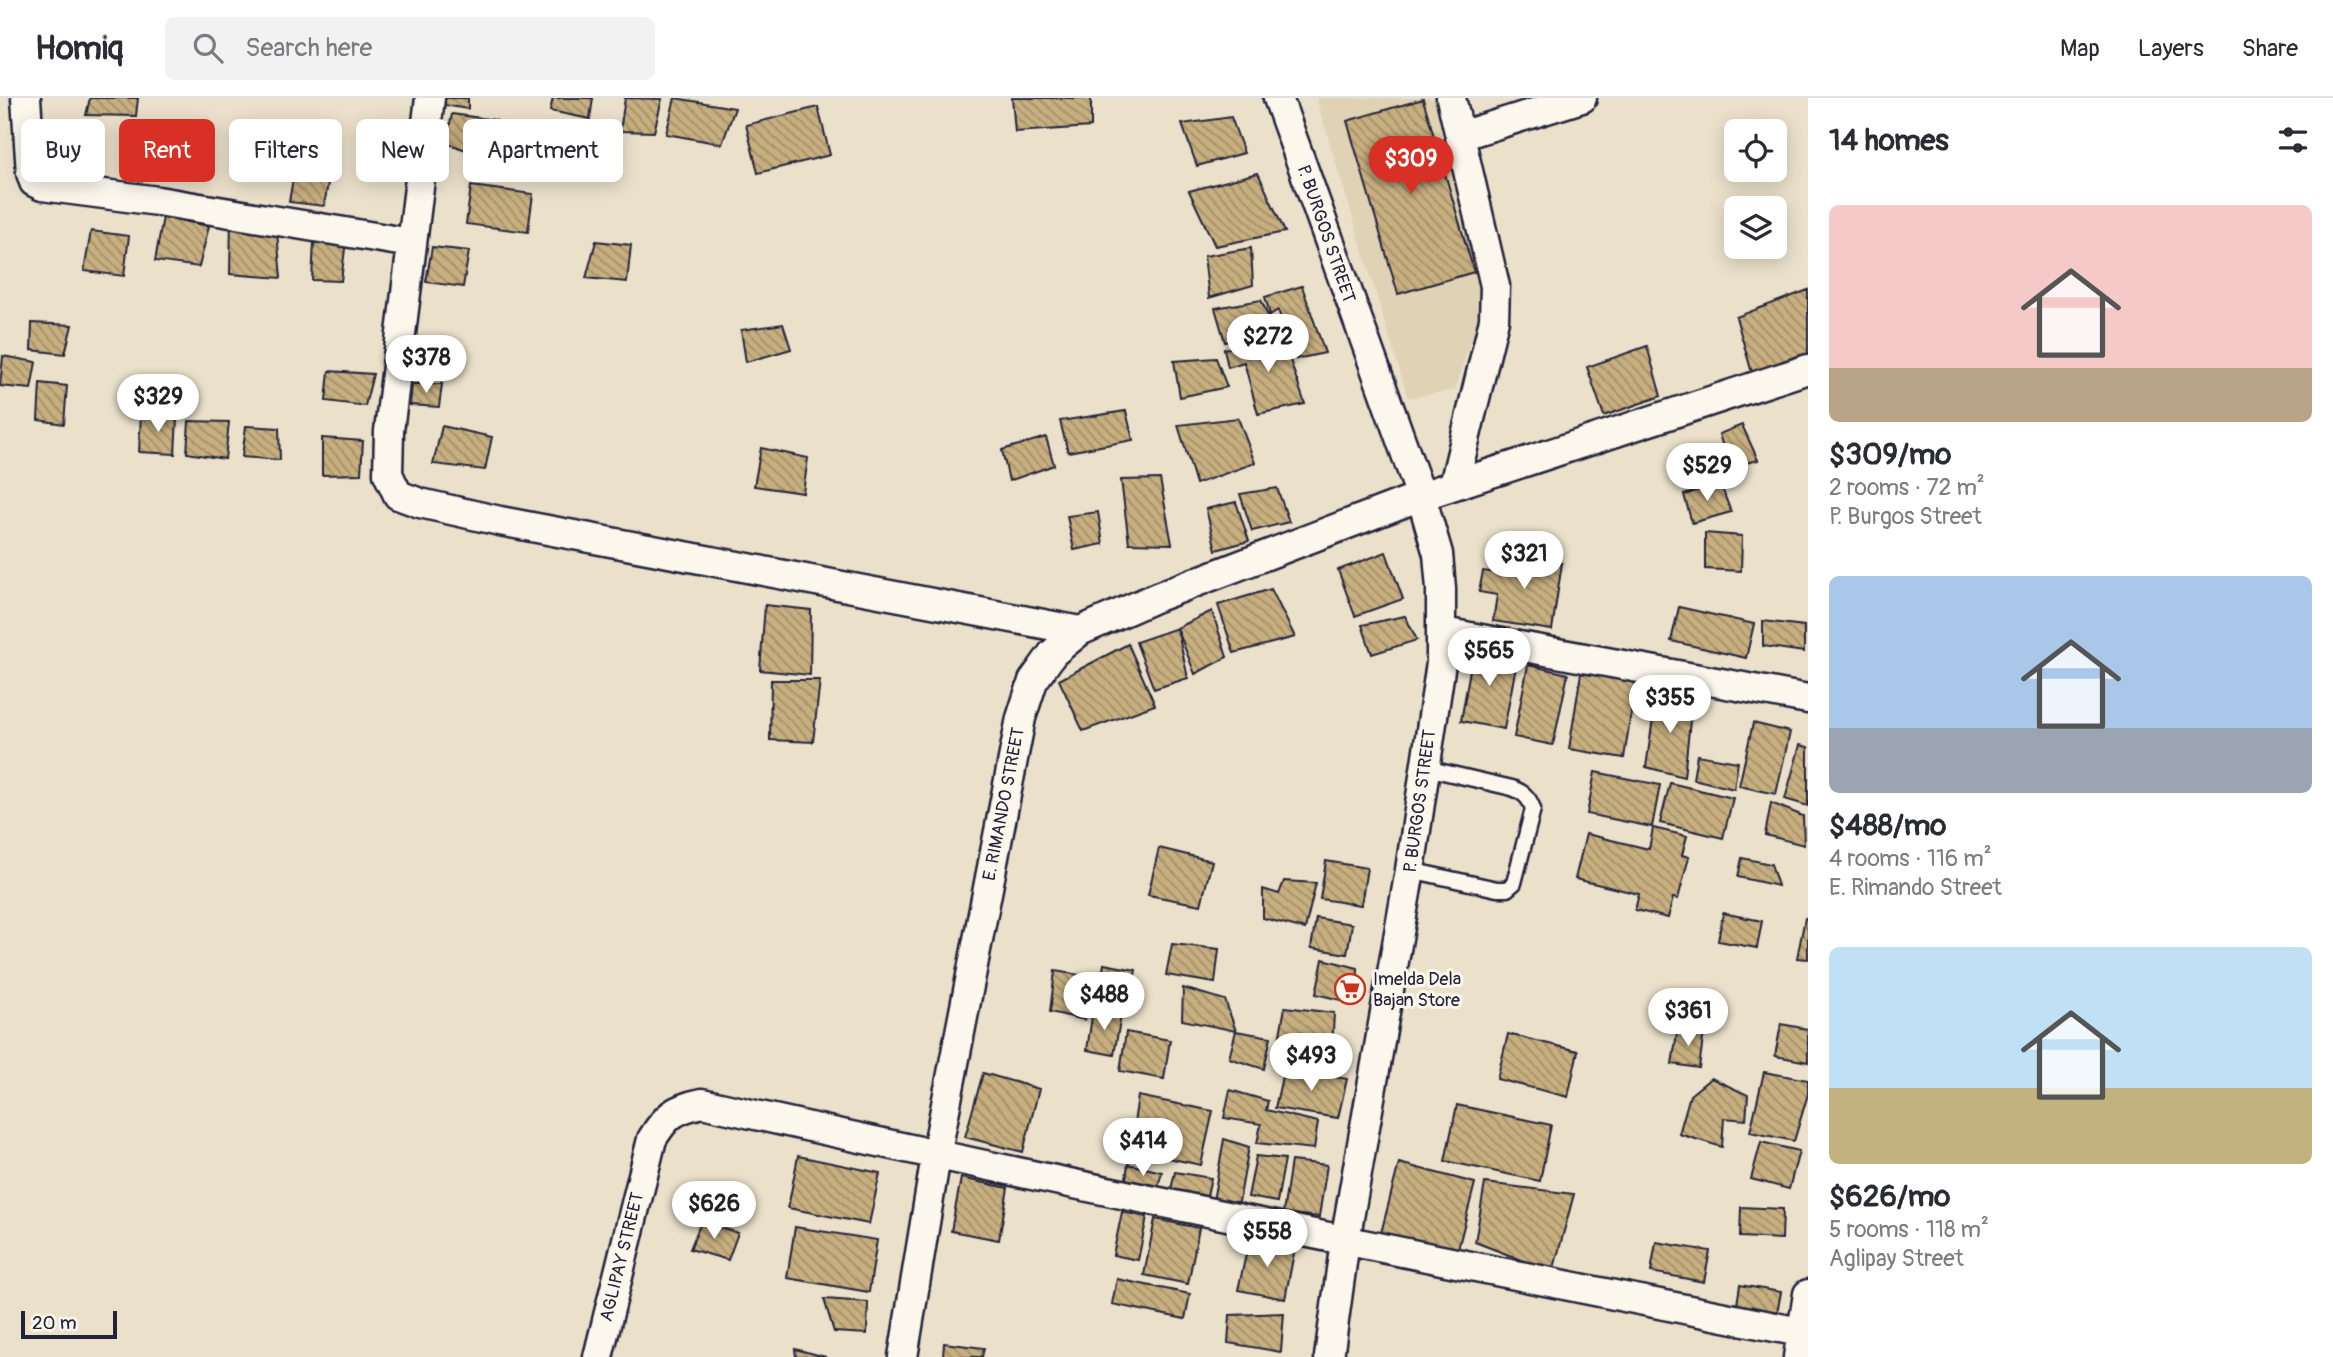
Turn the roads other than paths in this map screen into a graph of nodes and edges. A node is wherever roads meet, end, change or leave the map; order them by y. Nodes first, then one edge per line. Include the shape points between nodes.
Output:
1 (26, 98) edge
2 (430, 98) edge
3 (1278, 98) edge
4 (1451, 98) edge
5 (1582, 98) edge
6 (1460, 136) junction
7 (411, 243) junction
8 (1808, 369) edge
9 (1454, 485) junction
10 (1421, 496) junction
11 (1080, 631) junction
12 (1443, 632) junction
13 (1808, 699) edge
14 (1426, 768) junction
15 (1410, 870) junction
16 (936, 1156) junction
17 (1345, 1241) junction
18 (1808, 1294) edge
19 (1799, 1344) edge
20 (598, 1357) edge
21 (903, 1357) edge
22 (1329, 1357) edge

1 - 7 street via 31,173 34,182 42,186
2 - 7 street
3 - 10 street, P. BURGOS STREET
4 - 6 street
5 - 6 street
6 - 9 street via 1495,286 1494,320
7 - 11 street via 387,459 398,495 500,521
8 - 9 street, E. RIMANDO STREET
9 - 10 street, E. RIMANDO STREET
10 - 11 street, E. RIMANDO STREET
10 - 12 street, P. BURGOS STREET via 1438,554
11 - 16 street, E. RIMANDO STREET via 1053,653 1040,672 1021,718
12 - 13 street
12 - 14 street, P. BURGOS STREET
14 - 15 street, P. BURGOS STREET
14 - 15 lane via 1523,792 1533,809 1514,883 1507,889
15 - 17 street, P. BURGOS STREET
16 - 17 street
16 - 20 street, AGLIPAY STREET via 702,1103 683,1107 664,1119 652,1139
16 - 21 street, E. RIMANDO STREET
17 - 19 street
17 - 22 street, P. BURGOS STREET
18 - 19 street

